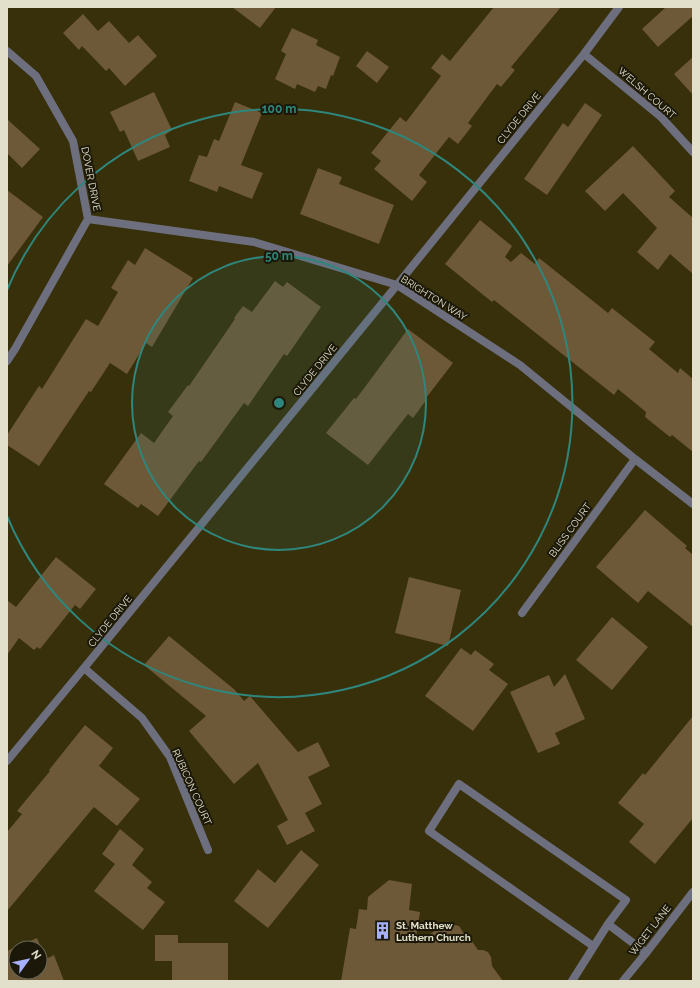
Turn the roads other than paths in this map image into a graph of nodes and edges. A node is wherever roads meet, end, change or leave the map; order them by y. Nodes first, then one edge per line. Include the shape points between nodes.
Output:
1 (619, 7) edge
2 (7, 51) edge
3 (584, 54) junction
4 (693, 152) edge
5 (88, 219) junction
6 (397, 285) junction
7 (7, 344) edge
8 (15, 349) junction
9 (7, 361) edge
10 (635, 459) junction
11 (693, 504) edge
12 (522, 613) dead end
13 (84, 668) junction
14 (7, 760) edge
15 (208, 850) dead end
16 (693, 892) edge
17 (608, 924) junction
18 (593, 946) junction
19 (646, 953) junction
20 (572, 981) edge
21 (623, 981) edge

1 - 3 street, CLYDE DRIVE
2 - 5 street, DOVER DRIVE via 36,76 73,141
3 - 4 street, WELSH COURT via 661,117
3 - 6 street, CLYDE DRIVE
5 - 6 street, BRIGHTON WAY via 254,242
5 - 8 street, DOVER DRIVE
6 - 10 street, BRIGHTON WAY via 520,365
6 - 13 street, CLYDE DRIVE
7 - 8 street
8 - 9 street, DOVER DRIVE
10 - 11 street, BRIGHTON WAY
10 - 12 street, BLISS COURT
13 - 14 street, CLYDE DRIVE
13 - 15 street, RUBICON COURT via 142,718 170,757
16 - 19 street, WIGET LANE
17 - 18 street
17 - 18 street via 626,900 459,784 429,831
17 - 19 street
18 - 20 street
19 - 21 street, WIGET LANE

